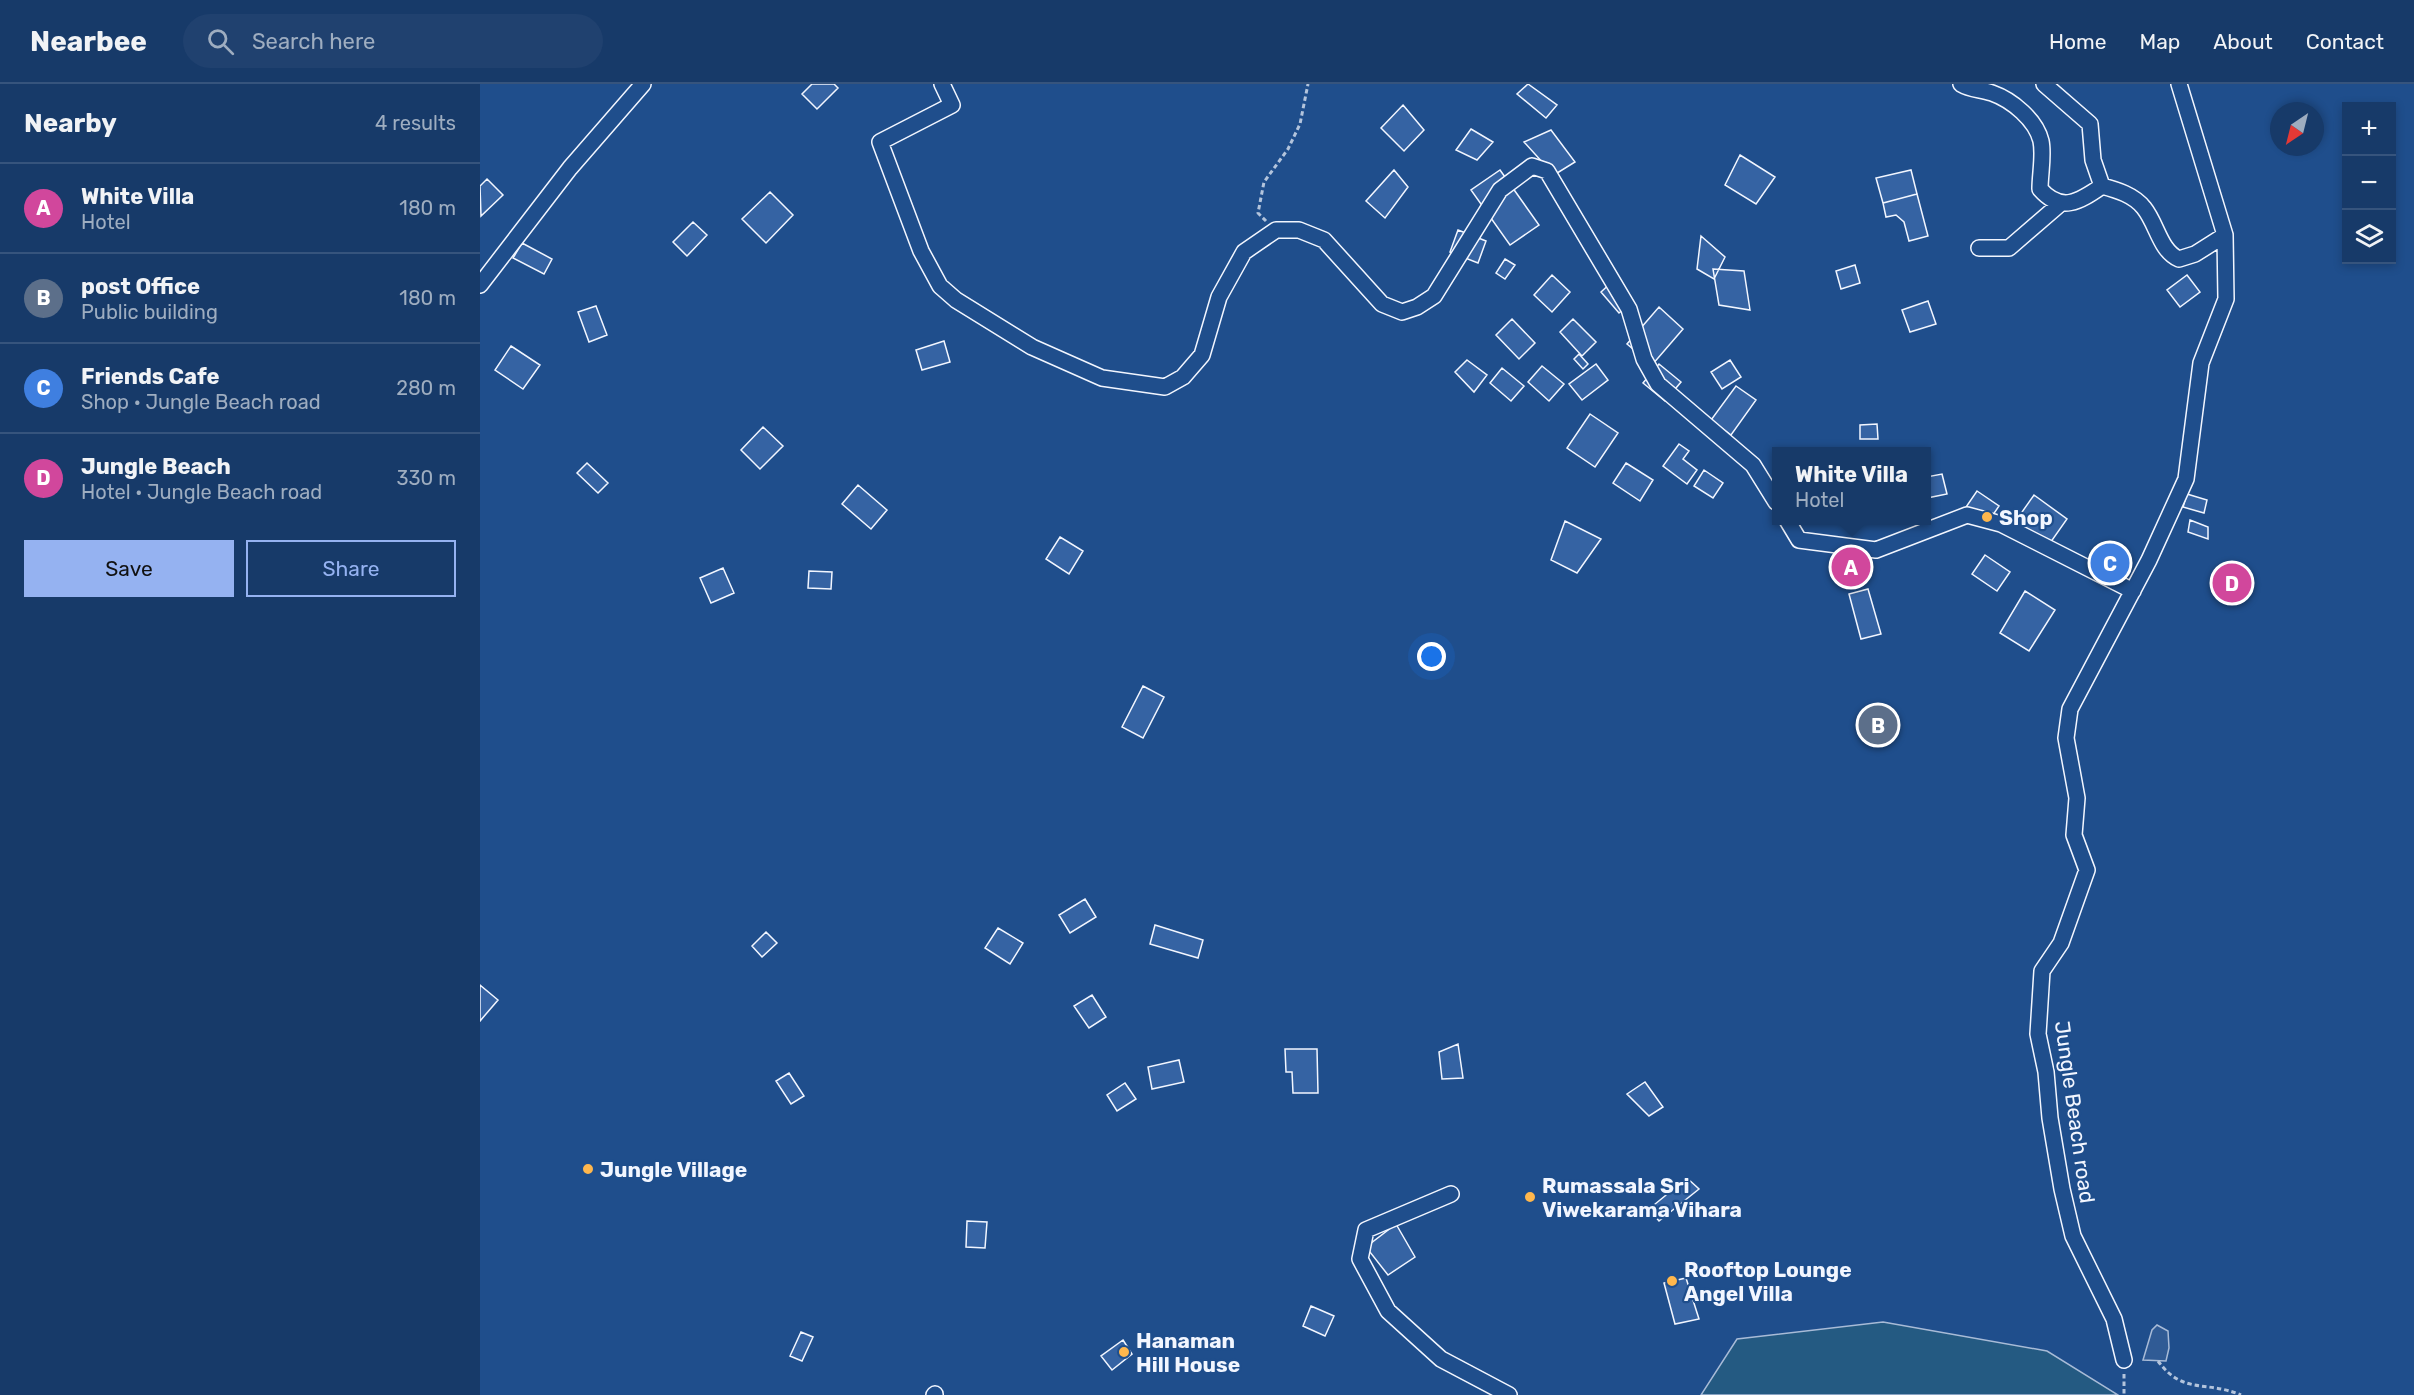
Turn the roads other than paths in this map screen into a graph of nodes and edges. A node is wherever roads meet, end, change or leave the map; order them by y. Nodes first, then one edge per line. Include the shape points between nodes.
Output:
1 (644, 84) edge
2 (942, 84) edge
3 (2044, 84) edge
4 (2180, 84) edge
5 (1964, 86) edge
6 (2102, 186) junction
7 (2060, 204) junction
8 (2225, 234) junction
9 (1979, 248) dead end
10 (480, 285) edge
11 (1772, 496) edge
12 (1790, 525) edge
13 (2133, 591) junction
14 (1450, 1194) dead end
15 (2124, 1360) road end
16 (1509, 1395) edge

1 - 10 street via 570,168
2 - 11 street via 952,105 880,142 921,251 940,286 1032,347 1102,378 1165,387 1183,377 1202,355 1219,297 1244,252 1276,230 1299,231 1324,240 1382,304 1402,312 1417,308 1434,296 1500,190 1532,166 1547,171 1629,309 1644,359 1658,384 1753,465
3 - 6 street via 2090,124 2093,160
4 - 8 street, Jungle Beach road
5 - 7 street via 1992,93 2029,120 2041,142 2040,189
6 - 7 street via 2083,200
6 - 8 street via 2124,192 2144,207 2170,255 2179,259 2195,254
7 - 9 street via 2009,248
8 - 13 street, Jungle Beach road via 2226,299 2201,363 2186,479
12 - 13 street via 1799,540 1876,550 1966,516 2001,524
13 - 15 street, Jungle Beach road via 2070,709 2066,738 2077,798 2074,835 2087,870 2061,943 2042,971 2038,1034 2073,1236 2114,1318
14 - 16 street via 1366,1230 1360,1259 1388,1311 1441,1359

